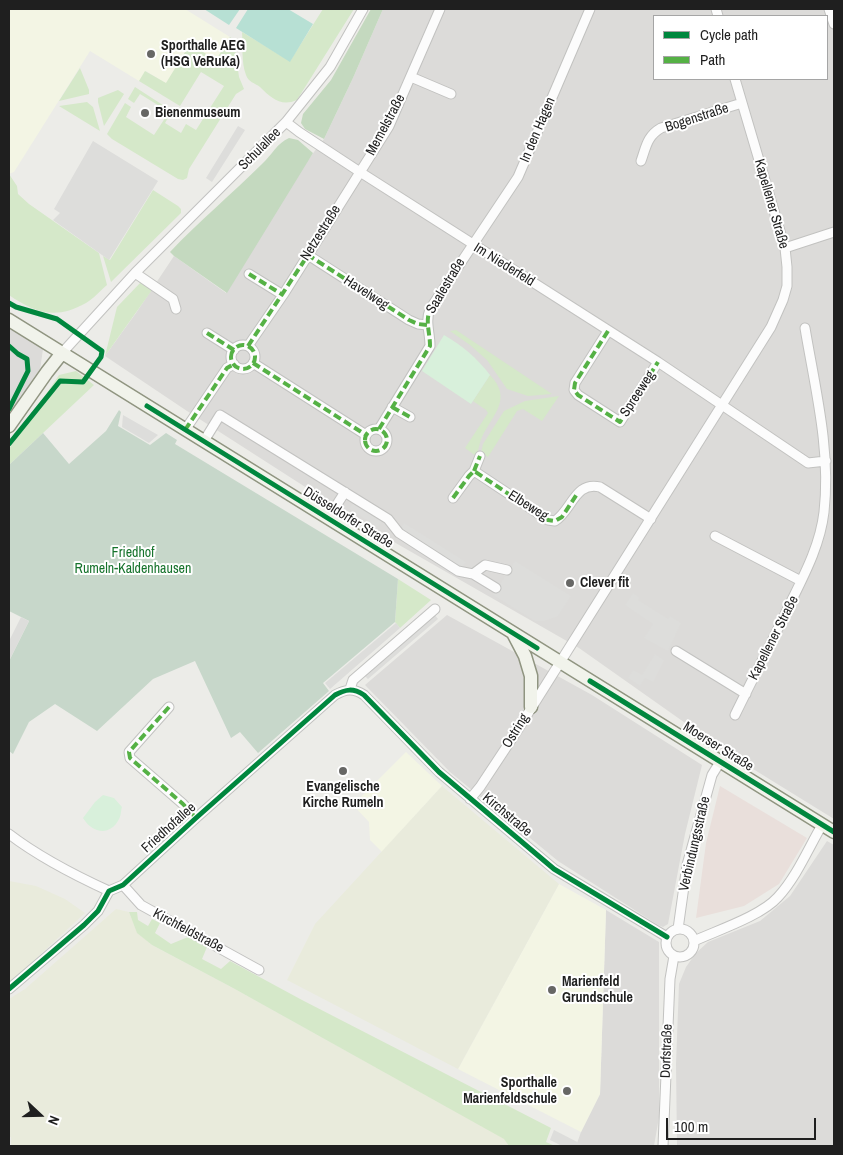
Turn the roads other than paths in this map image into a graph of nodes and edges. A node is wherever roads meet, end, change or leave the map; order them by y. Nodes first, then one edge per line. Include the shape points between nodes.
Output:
1 (363, 9) edge
2 (440, 9) edge
3 (590, 9) edge
4 (829, 9) edge
5 (834, 24) edge
6 (411, 77) junction
7 (735, 80) edge
8 (451, 94) dead end
9 (742, 103) junction
10 (286, 122) junction
11 (641, 161) dead end
12 (360, 172) junction
13 (834, 232) edge
14 (471, 244) junction
15 (785, 248) junction
16 (308, 255) junction
17 (135, 273) junction
18 (249, 274) dead end
19 (283, 295) junction
20 (176, 308) dead end
21 (9, 320) edge
22 (427, 324) junction
23 (804, 328) dead end
24 (608, 331) junction
25 (207, 333) dead end
26 (248, 346) junction
27 (234, 350) junction
28 (62, 353) junction
29 (658, 362) junction
30 (253, 363) junction
31 (234, 364) junction
32 (723, 406) junction
33 (392, 407) junction
34 (410, 417) dead end
35 (9, 426) edge
36 (379, 429) junction
37 (185, 430) junction
38 (366, 434) junction
39 (204, 441) junction
40 (480, 456) dead end
41 (826, 462) junction
42 (474, 472) junction
43 (345, 492) junction
44 (453, 498) dead end
45 (328, 518) junction
46 (651, 519) junction
47 (715, 536) dead end
48 (473, 574) junction
49 (802, 582) junction
50 (435, 609) dead end
51 (513, 633) junction
52 (676, 651) dead end
53 (560, 662) junction
54 (350, 689) junction
55 (746, 694) junction
56 (169, 707) dead end
57 (531, 707) junction
58 (735, 715) dead end
59 (720, 762) junction
60 (470, 799) junction
61 (196, 818) junction
62 (822, 825) junction
63 (834, 832) edge
64 (9, 834) edge
65 (123, 885) junction
66 (109, 891) junction
67 (678, 929) junction
68 (667, 937) junction
69 (694, 941) junction
70 (674, 956) junction
71 (259, 970) dead end
72 (9, 989) edge
73 (663, 1146) edge

1 - 10 street, Schulallee via 330,67
2 - 6 street, Memelstraße
3 - 14 street, In den Hagen via 518,176
4 - 5 street
6 - 8 street
6 - 12 street, Memelstraße via 388,126
7 - 9 street, Kapellener Straße
9 - 11 street, Bogenstraße via 661,128 649,138
9 - 15 street, Kapellener Straße
10 - 12 street, Im Niederfeld
10 - 17 street, Schulallee
12 - 14 street, Im Niederfeld
12 - 16 street, Netzestraße
13 - 15 street
14 - 22 street, Saalestraße via 430,309
14 - 24 street, Im Niederfeld
15 - 32 street, Kapellener Straße via 788,267 783,300 771,327
16 - 19 street, Netzestraße
16 - 22 street, Havelweg via 409,320
17 - 20 street via 173,299
17 - 28 street, Schulallee
18 - 19 street
19 - 26 street, Netzestraße
21 - 28 main road, Düsseldorfer Straße
22 - 33 street, Saalestraße via 430,336 427,354
23 - 41 street, Kapellener Straße
24 - 29 street, Im Niederfeld
24 - 29 street, Spreeweg via 575,383 574,390 620,422
25 - 27 street
26 - 27 street via 240,345
26 - 30 street via 254,351
27 - 31 street via 231,356
28 - 35 main road
28 - 37 main road, Düsseldorfer Straße
29 - 32 street, Im Niederfeld
30 - 31 street via 243,369
30 - 38 street
31 - 37 street via 227,368
32 - 41 street via 808,463
32 - 46 street, Kapellener Straße
33 - 34 street
33 - 36 street, Saalestraße
36 - 38 street
36 - 38 street via 387,437 380,450 372,451 367,447
37 - 39 main road, Düsseldorfer Straße
39 - 43 street, Düsseldorfer Straße via 220,415
39 - 45 main road, Düsseldorfer Straße
40 - 42 street
41 - 49 street, Kapellener Straße via 824,514
42 - 44 street
42 - 46 street, Elbeweg via 548,520 555,521 562,516 576,494 592,485
43 - 45 street, Düsseldorfer Straße
43 - 48 street, Düsseldorfer Straße via 388,520 399,533 458,571
45 - 51 main road, Düsseldorfer Straße
46 - 53 street, Kapellener Straße
47 - 49 street, Kapellener Straße
48 - 48 street, Düsseldorfer Straße via 485,565 503,570 493,586
49 - 55 street, Kapellener Straße
50 - 54 street, Friedhofallee via 353,680
51 - 53 main road, Düsseldorfer Straße
51 - 57 main road via 531,676
52 - 55 street, Kapellener Straße
53 - 57 street, Ostring
53 - 59 main road, Moerser Straße
54 - 60 street, Kirchstraße via 364,695 413,748
54 - 61 street, Friedhofallee via 335,695
55 - 58 street, Kapellener Straße
56 - 61 street, Friedhofallee via 129,752 130,758
57 - 60 street, Ostring
59 - 62 main road, Moerser Straße
59 - 67 street, Verbindungsstraße via 712,775 689,858
60 - 68 street, Kirchstraße via 554,869
61 - 65 street, Friedhofallee
62 - 63 main road, Moerser Straße
62 - 69 street via 791,881 777,899 748,917
64 - 66 street via 51,862
65 - 66 street, Friedhofallee
65 - 71 street, Kirchfeldstraße via 141,905
66 - 72 street via 98,911 84,925
67 - 68 street
67 - 69 street via 688,931
68 - 70 street, Dorfstraße via 667,949
69 - 70 street via 687,955
70 - 73 street, Dorfstraße via 670,980

